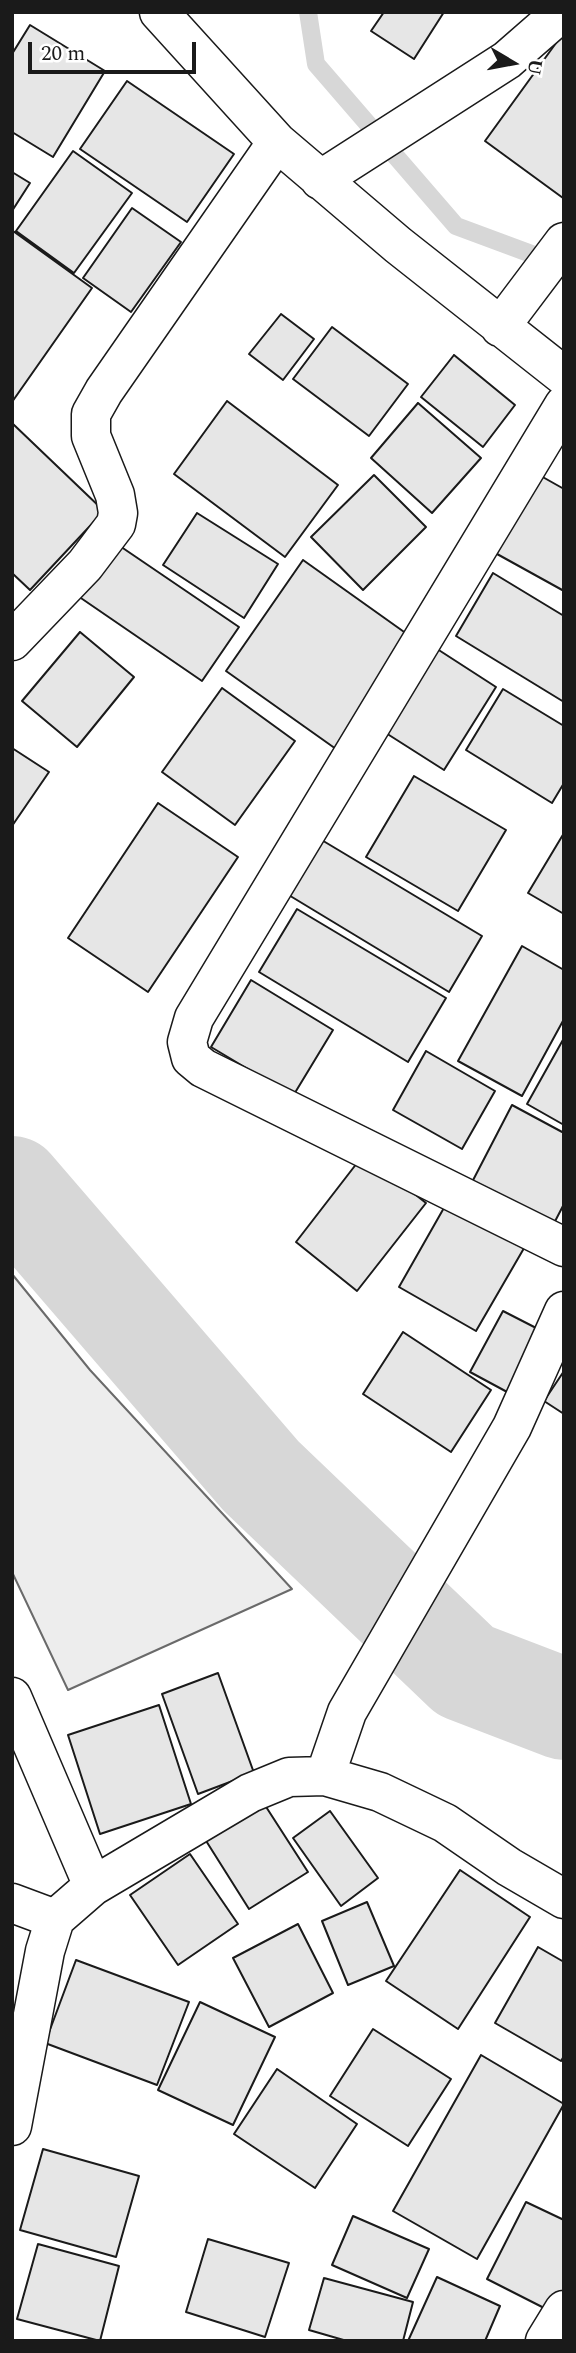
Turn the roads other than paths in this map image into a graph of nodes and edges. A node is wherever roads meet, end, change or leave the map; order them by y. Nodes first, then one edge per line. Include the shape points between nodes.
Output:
1 (562, 12) edge
2 (163, 14) edge
3 (277, 142) junction
4 (331, 172) junction
5 (564, 242) edge
6 (500, 327) junction
7 (564, 376) edge
8 (564, 405) edge
9 (12, 641) edge
10 (564, 1247) edge
11 (564, 1311) edge
12 (12, 1697) edge
13 (325, 1776) junction
14 (93, 1886) junction
15 (564, 1899) edge
16 (12, 1903) edge
17 (55, 1919) junction
18 (12, 2126) edge
19 (564, 2310) edge
20 (545, 2341) edge

1 - 4 street via 507,60
2 - 3 street
3 - 4 street
3 - 9 street via 91,414 91,436 115,495 116,524 85,565
4 - 6 street
5 - 6 street
6 - 7 street
8 - 10 street via 194,1018 187,1042 191,1058 203,1068
11 - 13 street via 512,1427 347,1712
12 - 14 street
13 - 14 street via 289,1777 250,1793
13 - 15 street via 380,1792 445,1824
14 - 17 street
16 - 17 street
17 - 18 street
19 - 20 street

